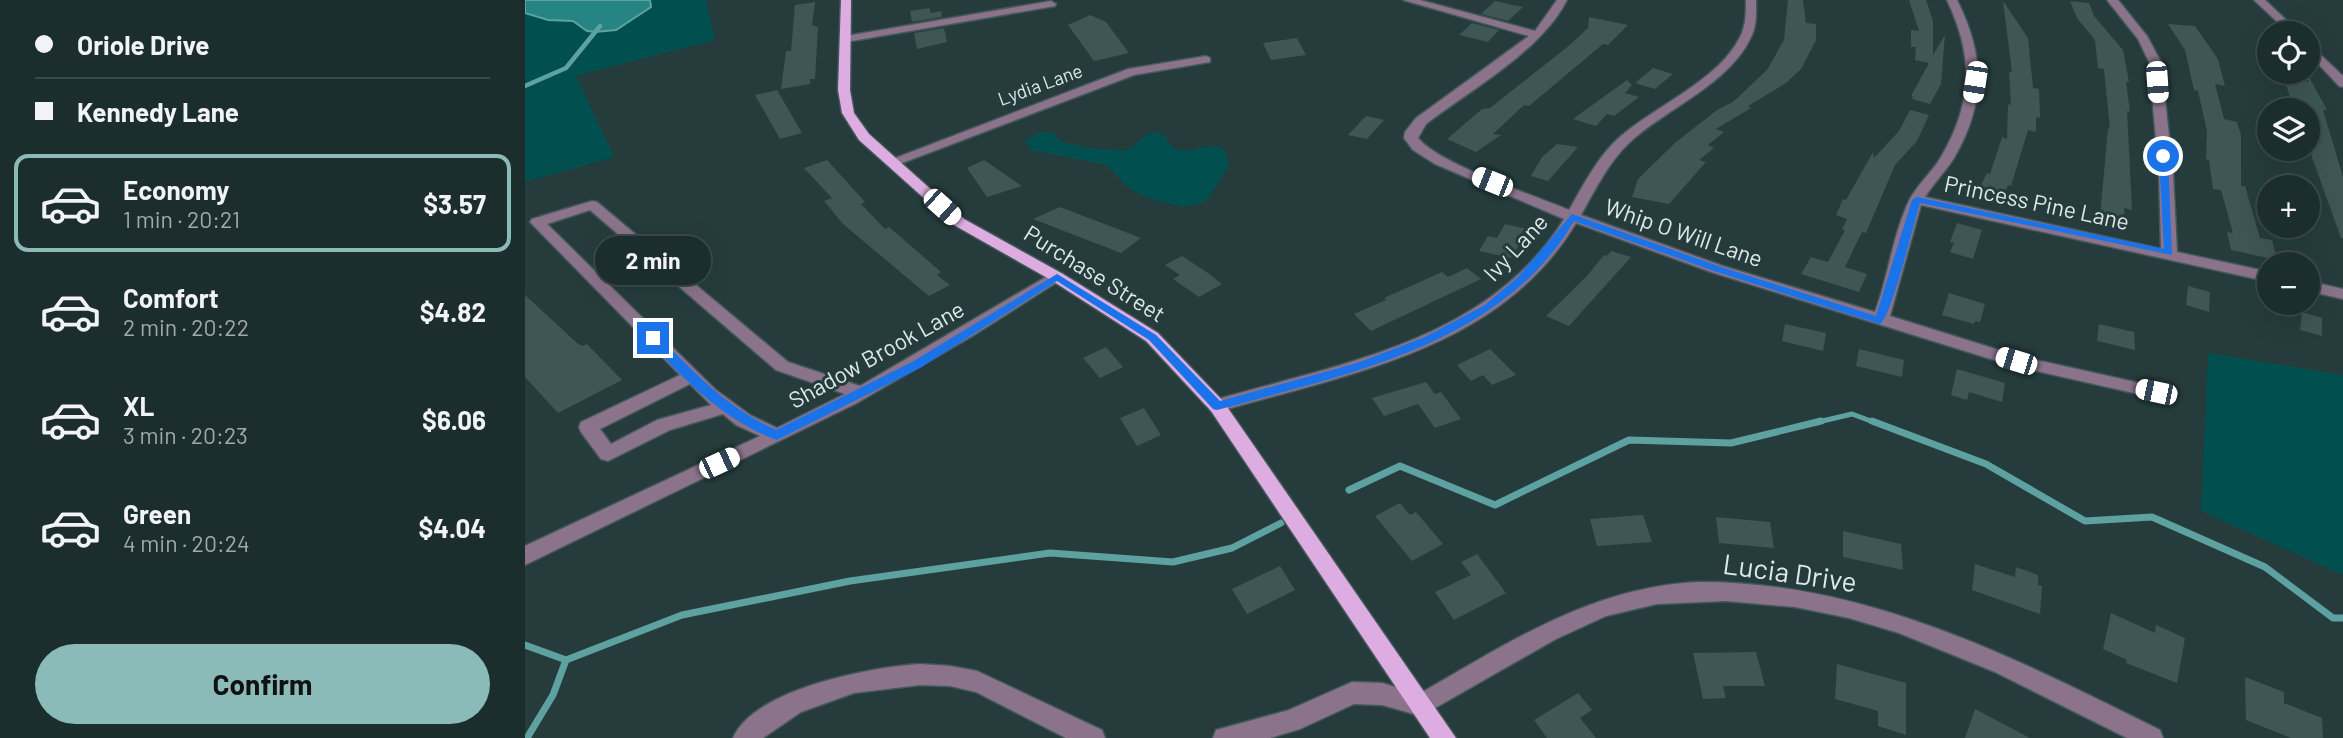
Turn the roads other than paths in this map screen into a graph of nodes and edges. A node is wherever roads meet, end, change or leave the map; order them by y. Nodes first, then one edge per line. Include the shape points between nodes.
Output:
1 (846, 0) edge
2 (1408, 0) edge
3 (1562, 0) edge
4 (1751, 0) edge
5 (1952, 0) edge
6 (2112, 0) edge
7 (2259, 0) edge
8 (1051, 4) dead end
9 (2282, 21) edge
10 (1538, 35) junction
11 (846, 39) junction
12 (2320, 59) edge
13 (1206, 60) dead end
14 (2343, 83) edge
15 (893, 162) junction
16 (1917, 200) junction
17 (1572, 217) junction
18 (2169, 253) junction
19 (2257, 274) edge
20 (1057, 277) junction
21 (2320, 289) edge
22 (2343, 294) edge
23 (1880, 320) junction
24 (692, 376) junction
25 (2156, 392) dead end
26 (862, 393) junction
27 (1217, 406) junction
28 (726, 408) junction
29 (777, 436) junction
30 (525, 556) edge
31 (1422, 705) junction
32 (745, 738) edge
33 (1093, 738) edge
34 (1225, 738) edge
35 (1444, 738) edge
36 (2151, 738) edge

1 - 11 main road, Purchase Street
2 - 10 street
3 - 10 street, Whip O Will Lane
4 - 17 street, Ivy Lane via 1745,40 1715,73 1625,140 1602,167
5 - 16 street via 1973,60 1971,107 1947,158
6 - 18 street via 2143,38 2155,62
7 - 9 street
8 - 11 street
10 - 17 street, Whip O Will Lane via 1421,121 1411,138 1440,161
11 - 15 main road, Purchase Street via 848,113 864,136
12 - 14 street
13 - 15 street, Lydia Lane via 1132,72
15 - 20 main road, Purchase Street via 959,222
16 - 18 street, Princess Pine Lane
16 - 23 street
17 - 23 street, Whip O Will Lane
17 - 27 street, Ivy Lane via 1522,279 1489,308 1429,340 1361,366
18 - 19 street, Princess Pine Lane
20 - 26 street, Shadow Brook Lane via 916,365
20 - 27 main road, Purchase Street via 1153,337
21 - 22 street
23 - 25 street, Whip O Will Lane via 2016,361
24 - 26 street via 537,222 593,205 782,366
24 - 28 street
24 - 28 street via 588,427 608,454 664,425
26 - 29 street, Shadow Brook Lane
27 - 31 main road, Purchase Street
28 - 29 street
29 - 30 street, Shadow Brook Lane via 612,510
31 - 34 street via 1382,694 1352,693 1292,721
31 - 35 main road, Purchase Street
31 - 36 street, Lucia Drive via 1593,612 1628,600 1703,590 1825,601 1916,628 1985,656
32 - 33 street via 777,713 814,696 869,680 918,673 977,682

